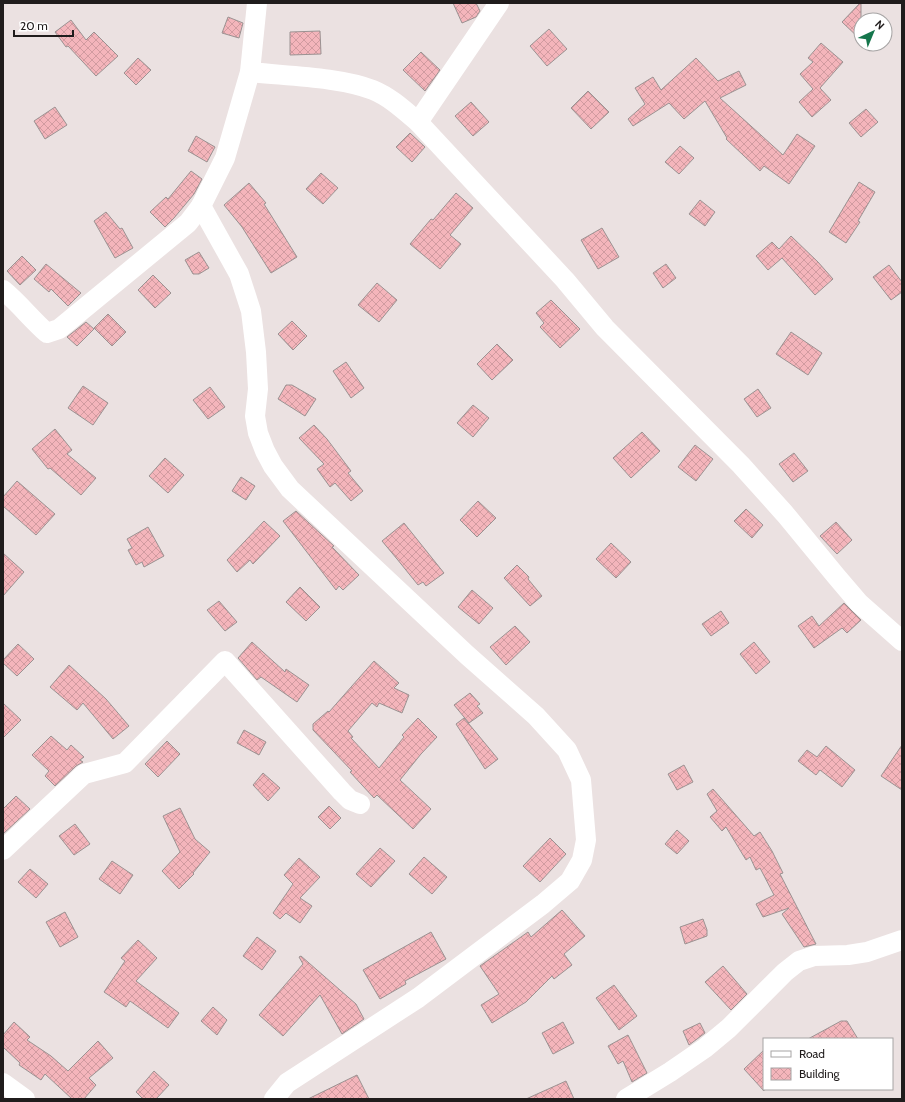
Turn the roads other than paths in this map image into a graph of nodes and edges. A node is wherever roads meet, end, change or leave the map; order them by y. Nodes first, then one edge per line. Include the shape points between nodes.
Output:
1 (257, 3) edge
2 (499, 3) edge
3 (250, 72) junction
4 (418, 122) junction
5 (201, 206) junction
6 (3, 290) edge
7 (902, 641) edge
8 (360, 804) dead end
9 (3, 850) edge
10 (902, 940) edge
11 (3, 1083) edge
12 (25, 1099) edge
13 (274, 1099) edge
14 (626, 1099) edge

1 - 3 street
2 - 4 street
3 - 4 street via 322,79 372,90 395,102
3 - 5 street via 225,158
4 - 7 street via 565,280 605,328 741,465 859,602
5 - 6 street via 188,223 59,329 47,333
5 - 13 street via 239,274 251,311 258,389 255,416 258,433 273,466 290,489 536,716 567,750 582,780 586,840 582,860 570,881 418,998 287,1083
8 - 9 street via 350,800 342,792 225,661 125,763 84,774
10 - 14 street via 867,952 814,956 799,961 705,1048
11 - 12 street

